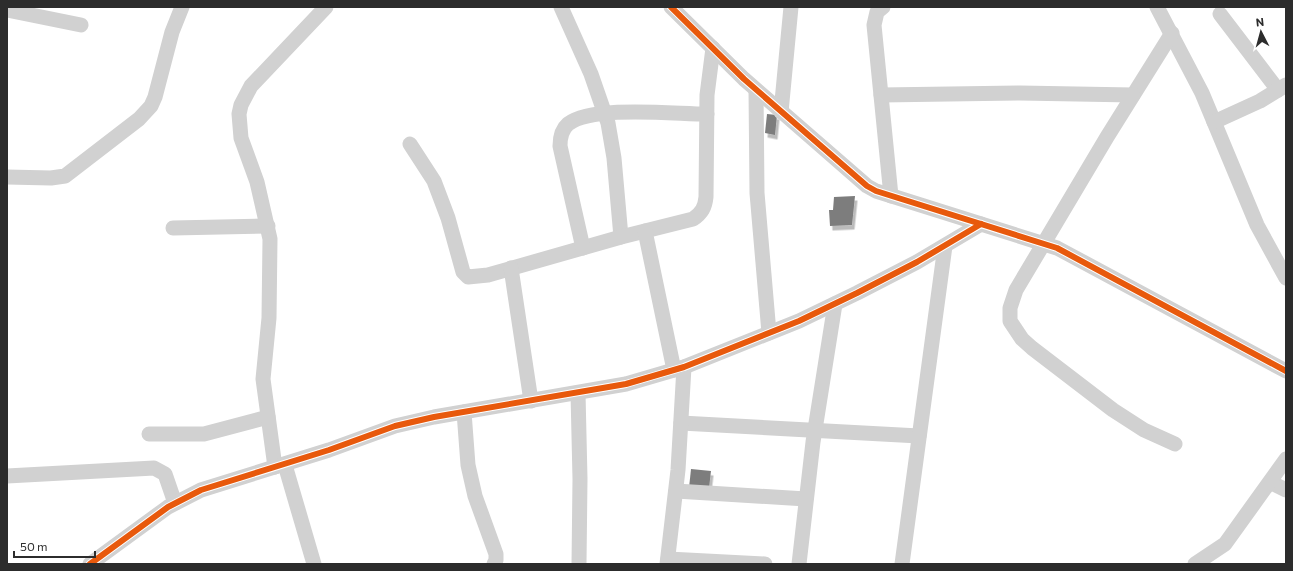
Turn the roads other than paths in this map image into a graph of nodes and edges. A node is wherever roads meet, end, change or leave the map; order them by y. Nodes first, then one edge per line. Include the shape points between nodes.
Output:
1 (182, 7) edge
2 (326, 7) edge
3 (561, 7) edge
4 (791, 7) edge
5 (1157, 7) edge
6 (7, 10) edge
7 (679, 10) edge
8 (877, 10) edge
9 (1220, 14) dead end
10 (81, 25) dead end
11 (1172, 34) junction
12 (712, 48) junction
13 (1282, 87) edge
14 (756, 90) junction
15 (880, 94) junction
16 (1133, 95) junction
17 (781, 112) junction
18 (606, 113) junction
19 (707, 114) junction
20 (1214, 122) junction
21 (410, 144) dead end
22 (7, 177) edge
23 (891, 196) junction
24 (981, 224) junction
25 (268, 226) junction
26 (173, 228) dead end
27 (645, 231) junction
28 (621, 237) junction
29 (1043, 242) junction
30 (944, 246) junction
31 (583, 248) junction
32 (511, 268) junction
33 (1286, 278) edge
34 (834, 304) junction
35 (769, 334) junction
36 (679, 368) junction
37 (1286, 371) edge
38 (578, 393) junction
39 (531, 401) junction
40 (464, 412) junction
41 (268, 417) junction
42 (681, 424) junction
43 (814, 431) junction
44 (148, 434) dead end
45 (919, 436) junction
46 (1175, 444) dead end
47 (1286, 459) edge
48 (280, 466) junction
49 (7, 476) edge
50 (1270, 482) junction
51 (1286, 490) edge
52 (676, 491) junction
53 (806, 498) junction
54 (175, 503) junction
55 (1210, 560) edge
56 (667, 561) edge
57 (90, 564) edge
58 (314, 564) edge
59 (494, 564) edge
60 (579, 564) edge
61 (765, 564) edge
62 (799, 564) edge
63 (902, 564) edge
64 (1195, 564) edge

1 - 22 street via 172,32 155,97 145,113 65,176
2 - 25 street via 251,86 241,105 241,138 257,182
3 - 18 street
4 - 17 street
5 - 11 street
6 - 10 street
7 - 12 street
8 - 15 street via 874,25
9 - 13 street
11 - 16 street
11 - 20 street
12 - 14 street
12 - 19 street
13 - 20 street
14 - 17 street
14 - 35 street via 757,192
15 - 16 street
15 - 23 street
16 - 29 street
17 - 23 street via 859,180 876,191
18 - 19 street
18 - 28 street via 614,158
18 - 31 street via 581,118 567,125 560,140
19 - 27 street via 704,208 699,216 693,219
20 - 33 street via 1257,225
21 - 32 street via 437,187 463,272 468,277 475,278
23 - 24 street
24 - 29 street
24 - 30 street
25 - 26 street
25 - 41 street via 271,250 269,318 262,379
27 - 28 street
27 - 36 street
28 - 31 street
29 - 37 street via 1073,255
29 - 46 street via 1011,302 1010,321 1015,330 1032,348 1113,410 1144,430
30 - 34 street
30 - 45 street
31 - 32 street
32 - 39 street
34 - 35 street
34 - 43 street
35 - 36 street
36 - 38 street via 626,384
36 - 42 street
38 - 39 street
38 - 60 street
39 - 40 street
40 - 48 street via 383,429 353,442
40 - 59 street via 470,476 496,554
41 - 44 street via 204,434
41 - 48 street
42 - 43 street
42 - 52 street
43 - 45 street
43 - 53 street
45 - 63 street
47 - 50 street
48 - 54 street via 201,490
48 - 58 street
49 - 54 street via 154,468 166,474
50 - 51 street
50 - 55 street
52 - 53 street
52 - 56 street
53 - 62 street
54 - 57 street
55 - 64 street
56 - 61 street

